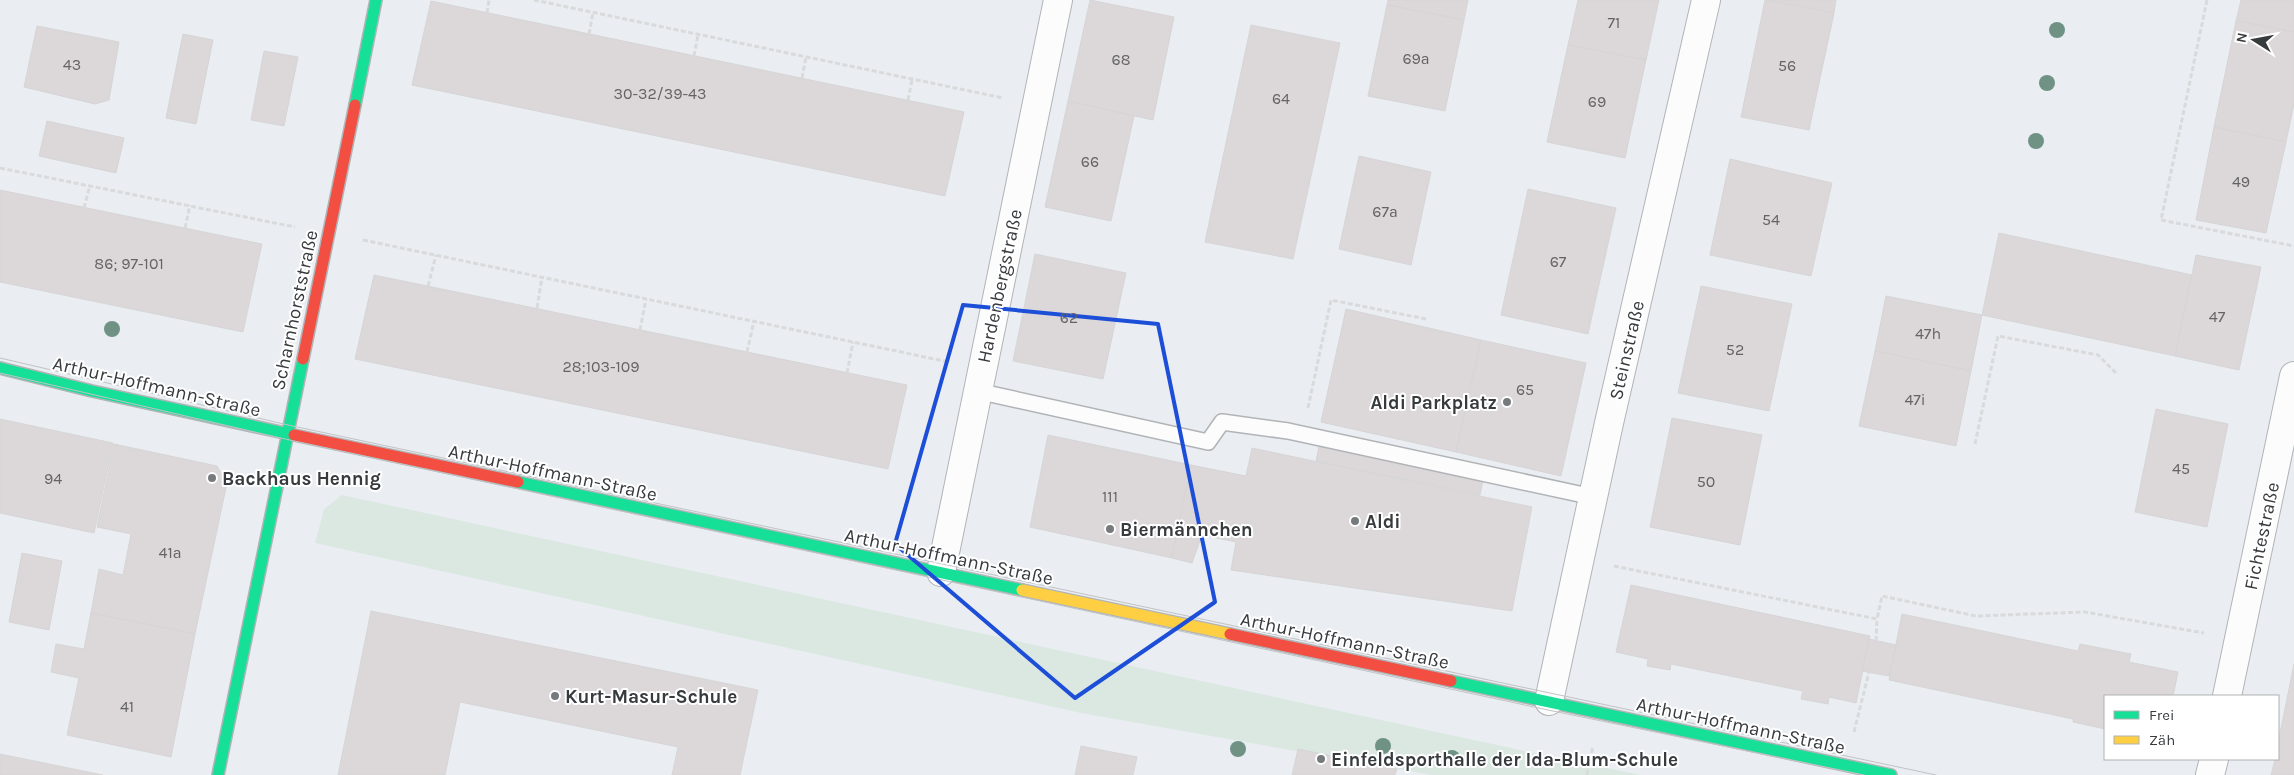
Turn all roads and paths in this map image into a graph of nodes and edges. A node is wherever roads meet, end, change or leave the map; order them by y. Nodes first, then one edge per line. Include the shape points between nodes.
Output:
1 (376, 0) edge
2 (490, 0) edge
3 (534, 0) edge
4 (1058, 0) edge
5 (1706, 0) edge
6 (2207, 0) edge
7 (593, 12) junction
8 (487, 13) dead end
9 (589, 34) dead end
10 (698, 35) junction
11 (694, 56) dead end
12 (806, 57) junction
13 (802, 78) dead end
14 (912, 80) junction
15 (908, 100) dead end
16 (1036, 105) junction
17 (0, 168) edge
18 (90, 185) junction
19 (190, 205) junction
20 (84, 208) dead end
21 (185, 228) dead end
22 (327, 233) junction
23 (2294, 246) edge
24 (436, 255) junction
25 (542, 277) junction
26 (428, 286) dead end
27 (646, 299) junction
28 (537, 308) dead end
29 (1426, 319) dead end
30 (754, 321) junction
31 (640, 330) dead end
32 (853, 342) junction
33 (746, 352) dead end
34 (0, 368) edge
35 (847, 372) dead end
36 (2116, 373) dead end
37 (2294, 376) edge
38 (979, 380) junction
39 (286, 433) junction
40 (1303, 434) junction
41 (1975, 444) dead end
42 (1593, 497) junction
43 (1580, 559) junction
44 (941, 572) junction
45 (1877, 619) junction
46 (2239, 640) junction
47 (1876, 641) dead end
48 (1869, 672) dead end
49 (2227, 695) edge
50 (1549, 701) junction
51 (2214, 760) edge
52 (1846, 766) junction
53 (218, 775) edge
54 (1891, 775) edge
55 (2210, 775) edge

1 - 22 street, Scharnhorststraße
2 - 8 path
3 - 7 path
4 - 16 street, Hardenbergstraße
5 - 42 street, Steinstraße
6 - 23 path via 2161,220
7 - 9 path
7 - 10 path
10 - 11 path
10 - 12 path
12 - 13 path
12 - 14 path
14 - 15 path
14 - 16 path
16 - 38 street, Hardenbergstraße
17 - 18 path
18 - 19 path
18 - 20 path
19 - 21 path
19 - 22 path
22 - 24 path
22 - 39 street, Scharnhorststraße
24 - 25 path
24 - 26 path
25 - 27 path
25 - 28 path
27 - 30 path
27 - 31 path
29 - 40 path via 1331,300
30 - 32 path
30 - 33 path
32 - 35 path
32 - 38 path
34 - 39 street, Arthur-Hoffmann-Straße
36 - 41 path via 2098,355 1998,336
37 - 46 street, Fichtestraße
38 - 40 lane via 1208,442 1222,422
38 - 44 street, Hardenbergstraße
39 - 44 street, Arthur-Hoffmann-Straße
39 - 53 street, Scharnhorststraße
40 - 42 lane
42 - 43 street, Steinstraße
43 - 45 path
43 - 50 street, Steinstraße
44 - 50 street, Arthur-Hoffmann-Straße
45 - 46 path via 1882,596 1976,616 2085,612
45 - 47 path
46 - 49 street, Fichtestraße
48 - 52 path
50 - 52 street, Arthur-Hoffmann-Straße
51 - 55 street
52 - 54 street, Arthur-Hoffmann-Straße

